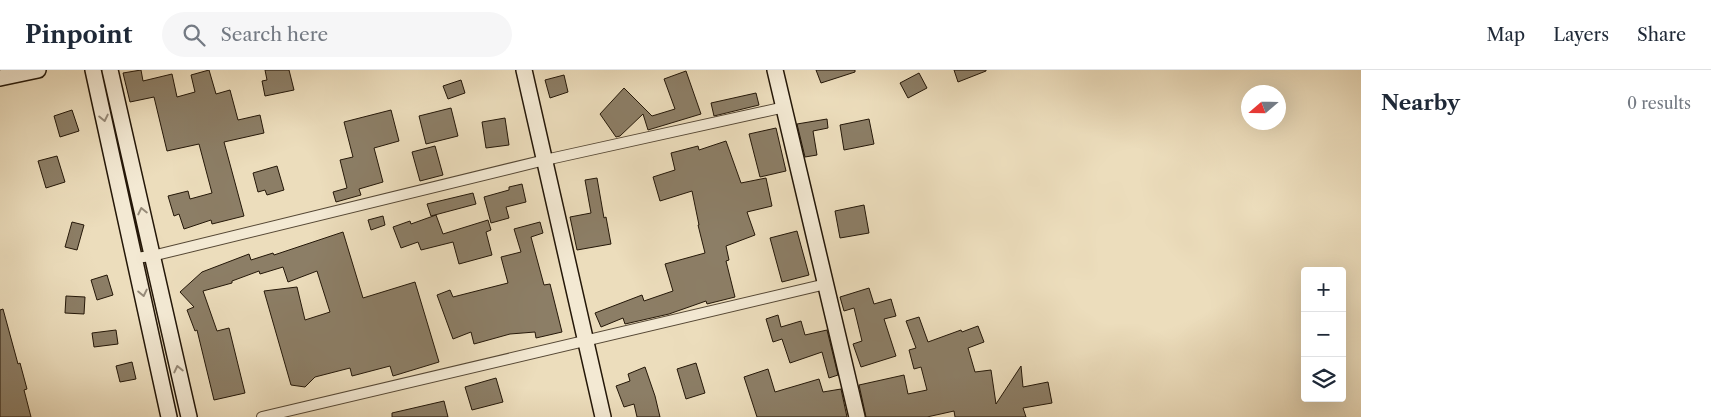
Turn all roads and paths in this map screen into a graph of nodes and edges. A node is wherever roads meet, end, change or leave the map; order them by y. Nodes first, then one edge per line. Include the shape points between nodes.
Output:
1 (38, 70) edge
2 (93, 70) edge
3 (110, 70) edge
4 (524, 70) edge
5 (775, 70) edge
6 (0, 78) edge
7 (785, 107) junction
8 (545, 160) junction
9 (152, 256) junction
10 (135, 258) junction
11 (826, 284) junction
12 (586, 341) junction
13 (169, 417) edge
14 (189, 417) edge
15 (262, 417) edge
16 (603, 417) edge
17 (857, 417) edge

1 - 6 street
2 -> 10 street
9 -> 3 street
4 - 8 street
5 - 7 street
7 - 8 street
7 - 11 street
8 - 9 street
8 - 12 street
9 - 10 street
14 -> 9 street
10 -> 13 street
11 - 12 street
11 - 17 street
12 - 15 street
12 - 16 street

